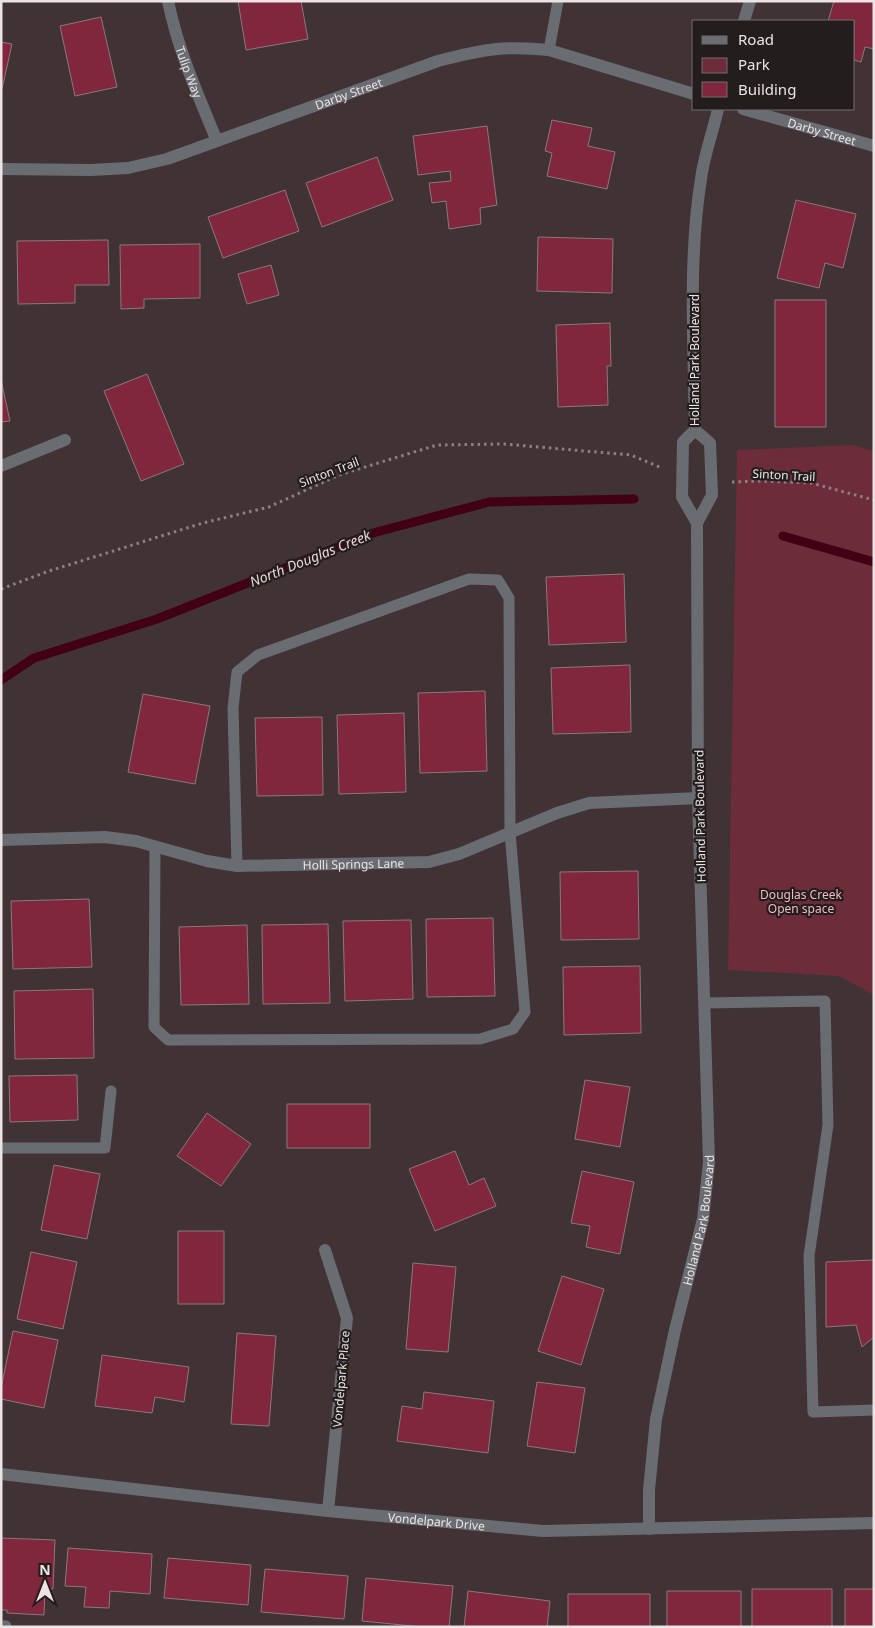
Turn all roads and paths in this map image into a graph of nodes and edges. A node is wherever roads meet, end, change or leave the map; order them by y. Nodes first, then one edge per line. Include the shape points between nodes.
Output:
1 (168, 1) edge
2 (558, 1) edge
3 (750, 1) edge
4 (744, 20) edge
5 (549, 50) junction
6 (692, 93) edge
7 (718, 110) edge
8 (747, 110) edge
9 (217, 141) junction
10 (874, 146) edge
11 (1, 169) edge
12 (695, 430) junction
13 (65, 440) dead end
14 (1, 466) edge
15 (665, 470) dead end
16 (730, 482) dead end
17 (874, 500) edge
18 (697, 523) junction
19 (1, 589) edge
20 (698, 798) junction
21 (510, 832) junction
22 (1, 840) edge
23 (155, 847) junction
24 (237, 866) junction
25 (705, 1003) junction
26 (111, 1090) dead end
27 (1, 1148) edge
28 (325, 1250) dead end
29 (874, 1410) edge
30 (1, 1474) edge
31 (328, 1511) junction
32 (874, 1523) edge
33 (648, 1529) junction
34 (1, 1626) edge
35 (6, 1626) edge

1 - 9 street, Tulip Way via 173,27
2 - 5 lane
3 - 4 street
5 - 6 street, Darby Street
5 - 9 street, Darby Street via 497,49 438,61
7 - 12 street, Holland Park Boulevard via 701,177 695,226
8 - 10 street, Darby Street
9 - 11 street, Darby Street via 167,159 128,168
12 - 18 street, Holland Park Boulevard via 683,442 682,497
12 - 18 street via 710,443 712,495
13 - 14 street
15 - 19 path, Sinton Trail via 632,455 504,444 437,445 339,475 269,506 194,526
16 - 17 path, Sinton Trail via 811,483
18 - 20 street, Holland Park Boulevard
20 - 21 street, Holli Springs Lane via 589,803 557,812
20 - 25 street, Holland Park Boulevard
21 - 23 lane via 524,1012 513,1029 480,1039 168,1040 154,1027
21 - 24 street, Holli Springs Lane via 459,854 429,862
21 - 24 lane via 509,598 498,580 469,579 258,655 238,672 233,708
22 - 23 street, Holli Springs Lane via 105,837
23 - 24 street, Holli Springs Lane via 207,862
25 - 29 lane via 824,1001 828,1125 809,1256 813,1412
25 - 33 street, Holland Park Boulevard via 710,1162 703,1219 656,1419
26 - 27 lane via 105,1148
28 - 31 street, Vondelpark Place via 347,1318
30 - 31 street, Vondelpark Drive
31 - 33 street, Vondelpark Drive via 543,1531
32 - 33 street, Vondelpark Drive
34 - 35 lane

